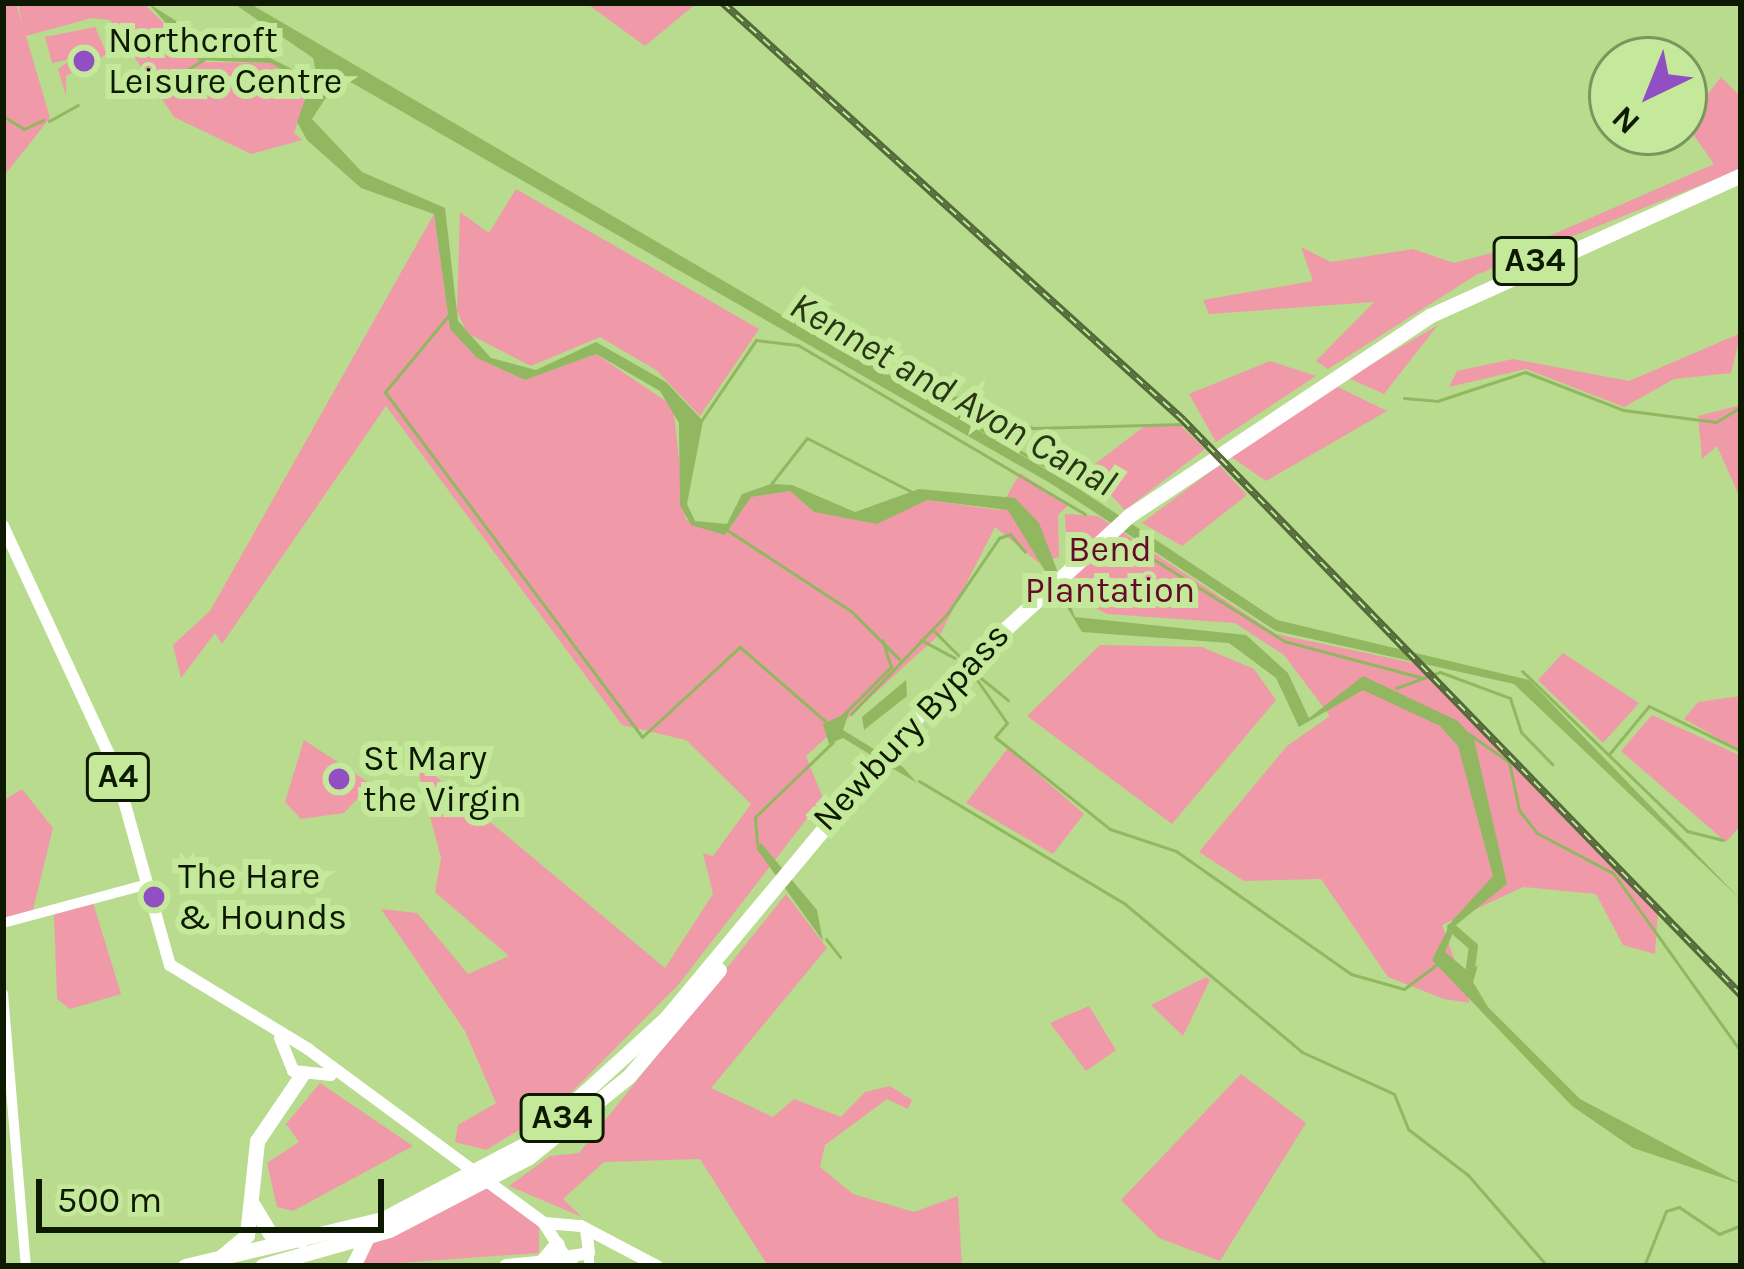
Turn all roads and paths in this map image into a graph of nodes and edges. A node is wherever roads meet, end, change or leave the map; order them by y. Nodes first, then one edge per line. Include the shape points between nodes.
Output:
1 (1741, 180) edge
2 (3, 526) edge
3 (781, 879) junction
4 (145, 885) junction
5 (3, 923) edge
6 (3, 994) edge
7 (301, 1062) junction
8 (250, 1191) junction
9 (544, 1223) junction
10 (569, 1226) junction
11 (351, 1230) junction
12 (389, 1230) junction
13 (586, 1230) junction
14 (557, 1242) junction
15 (622, 1250) junction
16 (582, 1260) edge
17 (540, 1264) edge
18 (189, 1265) edge
19 (26, 1266) edge
20 (266, 1266) edge
21 (328, 1266) edge
22 (353, 1266) edge
23 (506, 1266) edge
24 (657, 1266) edge

1 - 3 highway, Newbury Bypass / A34 via 1549,264 1343,370 1204,463 1041,597 882,757
2 - 4 main road, A4 via 114,765
3 - 11 highway, Newbury Bypass / A34 via 666,1018 576,1106 464,1181
3 - 12 highway, Newbury Bypass / A34 via 615,1089 506,1172
4 - 5 street
4 - 7 main road, A4 via 170,964 279,1036
6 - 19 street
7 - 8 highway via 257,1141
7 - 9 main road, A4 via 336,1077
8 - 11 highway via 278,1237
8 - 18 highway via 242,1242
9 - 10 main road, A4
9 - 14 main road, A4
10 - 13 main road
10 - 14 main road
11 - 18 highway, Newbury Bypass / A34
12 - 20 highway, Newbury Bypass / A34
12 - 22 highway via 358,1246
13 - 15 main road
13 - 16 main road
14 - 16 main road
14 - 17 highway
15 - 16 main road
15 - 24 main road
16 - 17 highway
17 - 23 highway
20 - 21 highway

